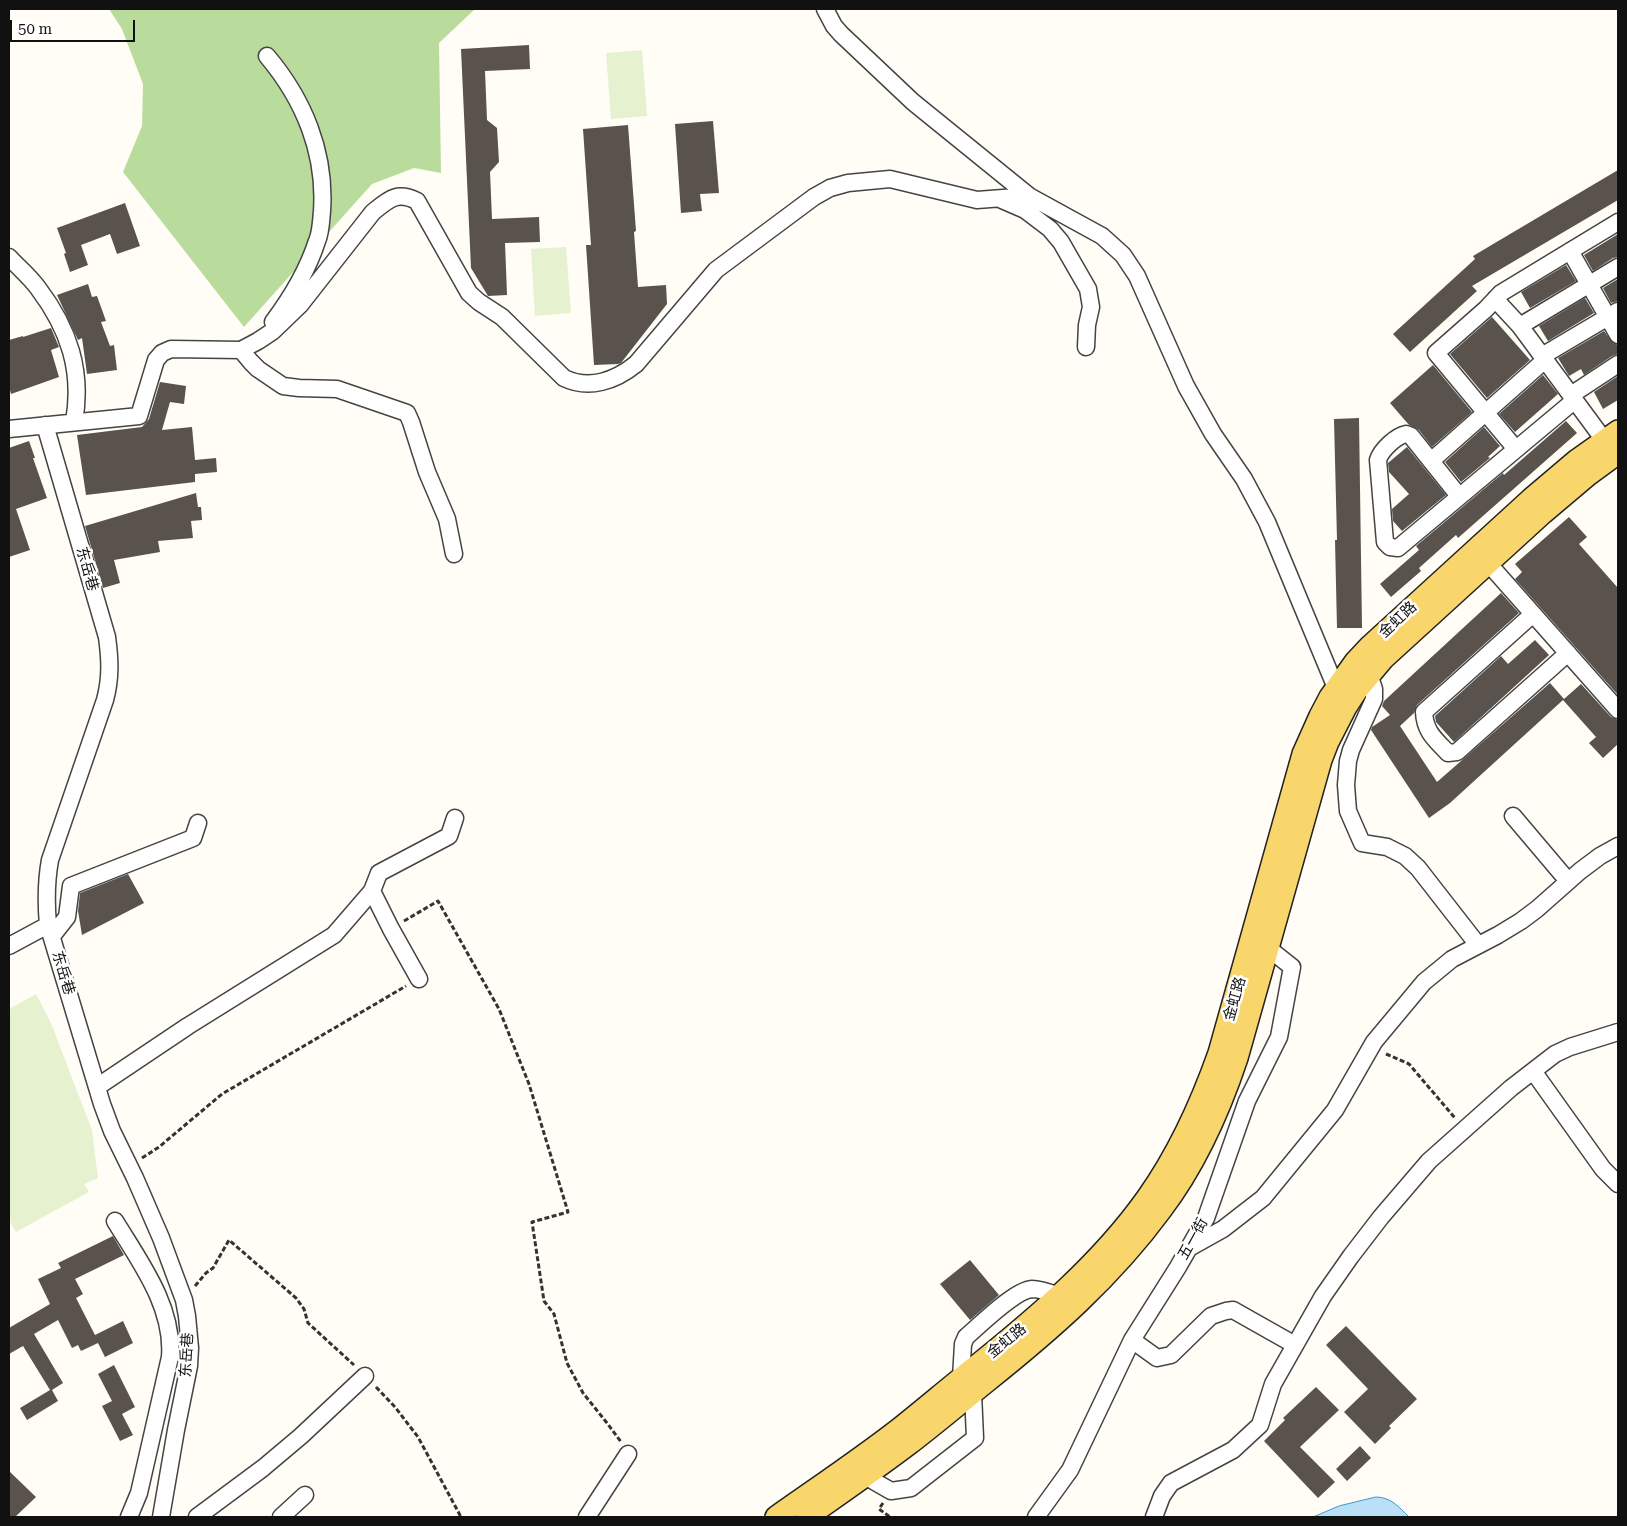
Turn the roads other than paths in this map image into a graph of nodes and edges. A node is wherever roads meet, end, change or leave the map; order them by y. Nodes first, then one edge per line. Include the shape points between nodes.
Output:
1 (825, 9) edge
2 (267, 56) dead end
3 (1029, 196) junction
4 (998, 198) junction
5 (1618, 222) edge
6 (1570, 251) junction
7 (9, 257) edge
8 (1618, 267) edge
9 (1589, 284) junction
10 (1496, 299) junction
11 (1613, 314) edge
12 (1520, 326) junction
13 (1618, 335) edge
14 (258, 341) junction
15 (1086, 347) dead end
16 (241, 350) junction
17 (1544, 358) junction
18 (1618, 364) edge
19 (1573, 397) junction
20 (1486, 413) junction
21 (74, 422) junction
22 (45, 425) junction
23 (9, 429) edge
24 (1614, 442) edge
25 (1515, 448) junction
26 (1431, 461) junction
27 (1460, 496) junction
28 (454, 554) dead end
29 (1488, 563) junction
30 (1533, 614) junction
31 (1568, 653) junction
32 (1369, 674) junction
33 (1336, 688) junction
34 (1618, 710) edge
35 (1513, 816) dead end
36 (455, 818) dead end
37 (198, 823) dead end
38 (1618, 846) edge
39 (1568, 881) junction
40 (372, 891) junction
41 (50, 930) junction
42 (1478, 945) junction
43 (9, 946) edge
44 (1268, 948) junction
45 (419, 979) road end
46 (1618, 1032) edge
47 (1533, 1071) junction
48 (97, 1087) junction
49 (1618, 1184) edge
50 (116, 1221) dead end
51 (1188, 1248) junction
52 (1059, 1296) junction
53 (1132, 1340) junction
54 (1295, 1345) junction
55 (365, 1376) dead end
56 (967, 1385) junction
57 (628, 1454) road end
58 (865, 1476) junction
59 (305, 1495) dead end
60 (128, 1517) edge
61 (161, 1517) edge
62 (197, 1517) edge
63 (281, 1517) edge
64 (587, 1517) edge
65 (776, 1517) edge
66 (808, 1517) edge
67 (1036, 1517) edge
68 (1154, 1517) edge

1 - 3 street via 841,34 913,102
2 - 14 street via 291,88 309,123 319,162 322,201 318,240 289,298
3 - 4 street
3 - 33 street via 1102,236 1137,276 1194,400 1260,508
4 - 14 street via 977,200 890,180 848,183 830,188 716,270 625,373 586,384 564,378 502,317 472,296 417,201 399,196 374,212 300,305
4 - 15 street via 1038,218 1061,242 1088,289 1090,307
5 - 6 street
6 - 9 street
6 - 10 street
7 - 21 street via 38,287 66,334 77,376
8 - 9 street
9 - 11 street
9 - 12 street
10 - 12 street
10 - 20 street via 1436,353
11 - 13 street
11 - 17 street
12 - 17 street
14 - 16 street
16 - 21 street via 166,351 156,360 139,416
16 - 28 street via 258,369 283,386 337,389 407,413 447,519
17 - 19 street
17 - 20 street
18 - 19 street
19 - 24 street
19 - 25 street
20 - 25 street
20 - 26 street
21 - 22 street
22 - 23 street
22 - 41 street, 东岳巷 via 107,637 110,661 105,700 50,860 46,893
24 - 29 main road, 金虹路 via 1588,475
24 - 33 main road, 金虹路 via 1577,460 1531,499 1385,632 1355,662
25 - 27 street
26 - 27 street
26 - 27 street via 1406,434 1380,455 1385,542 1398,548
29 - 30 street
29 - 32 main road, 金虹路
30 - 31 street
30 - 31 street via 1424,712 1429,732 1448,753 1457,752
31 - 34 street
32 - 42 street via 1374,699 1348,762 1348,810 1362,843 1387,847 1405,856
32 - 44 main road, 金虹路 via 1346,707 1321,760
33 - 52 main road, 金虹路 via 1304,754 1219,1053 1192,1122 1147,1199
35 - 39 street
36 - 40 street via 449,836 379,873
37 - 41 street via 193,838 71,886 67,917
38 - 39 street
39 - 42 street via 1521,921
40 - 45 street
40 - 48 street via 334,935
41 - 43 street
41 - 48 street, 东岳巷
42 - 51 street via 1452,959 1424,982 1371,1048 1335,1110 1263,1198 1223,1228
44 - 51 street, 五一街 via 1292,967 1279,1037 1247,1101 1206,1218
44 - 56 main road, 金虹路 via 1229,1083 1209,1130 1162,1210 1095,1288 1044,1336
46 - 47 street via 1570,1047
47 - 49 street via 1603,1169
47 - 54 street via 1430,1162 1381,1217 1323,1296
48 - 61 street, 东岳巷 via 112,1131 161,1238 184,1300 189,1331 189,1366
50 - 60 street via 152,1282 171,1345 139,1493
51 - 53 street, 五一街
52 - 56 main road, 金虹路
52 - 56 street via 1036,1289 1018,1293 966,1337 963,1344
53 - 54 street via 1157,1358 1162,1358 1171,1355 1211,1316 1233,1310
53 - 67 street, 五一街 via 1070,1470
54 - 68 street via 1273,1384 1260,1426 1233,1450 1170,1483
55 - 62 street via 263,1468
56 - 58 main road, 金虹路 via 909,1444
56 - 58 street via 975,1438 911,1488 891,1491
56 - 65 main road, 金虹路 via 898,1429
57 - 64 street
58 - 66 main road, 金虹路
59 - 63 street

